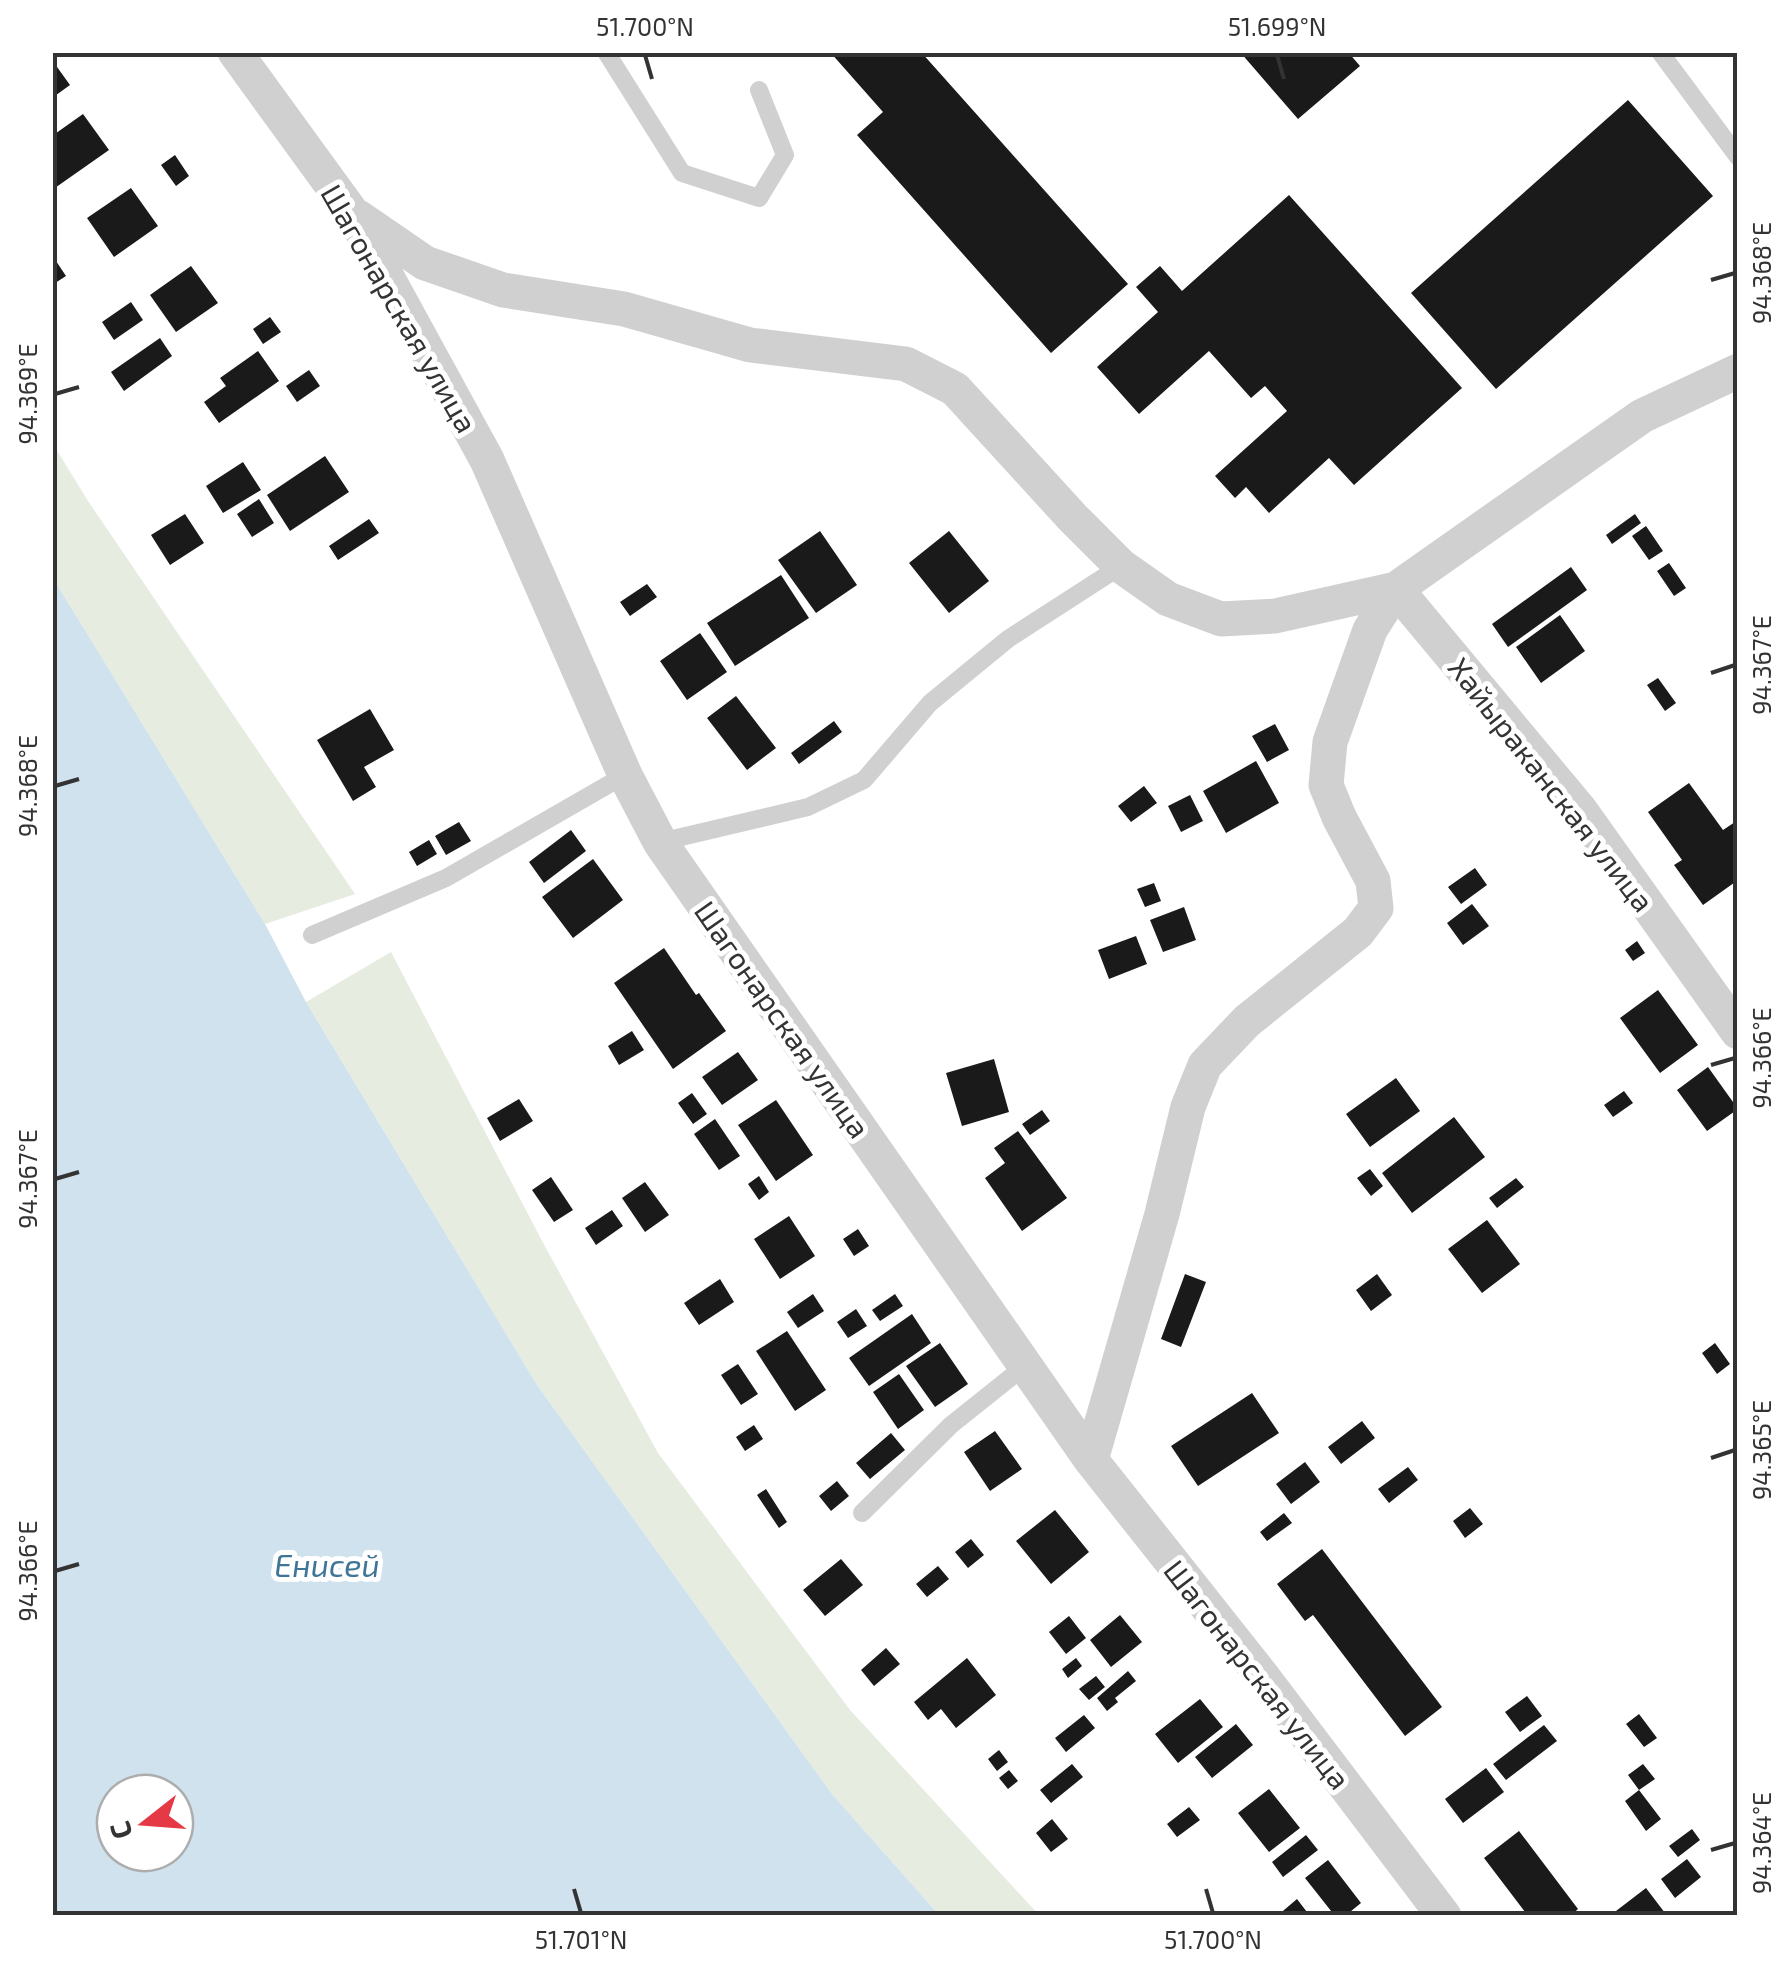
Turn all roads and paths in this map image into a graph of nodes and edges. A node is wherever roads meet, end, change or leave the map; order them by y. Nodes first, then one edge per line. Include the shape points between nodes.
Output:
1 (235, 52) edge
2 (606, 52) edge
3 (1660, 52) edge
4 (759, 90) dead end
5 (1738, 157) edge
6 (352, 213) junction
7 (1738, 371) edge
8 (1121, 566) junction
9 (1396, 589) junction
10 (625, 774) junction
11 (660, 842) junction
12 (312, 935) dead end
13 (1738, 1032) edge
14 (1025, 1366) junction
15 (1091, 1460) junction
16 (862, 1513) dead end
17 (1444, 1916) edge

1 - 6 street, Шагонарская улица
2 - 4 lane via 682,173 760,198 786,155
3 - 5 lane
6 - 8 street via 425,263 503,290 624,308 750,345 906,364 955,389
6 - 10 street, Шагонарская улица via 487,460
7 - 9 street via 1642,416
8 - 9 street via 1168,599 1220,619 1275,616
8 - 11 lane via 1008,639 930,703 864,780 808,807
9 - 13 street, Хайыраканская улица via 1580,810
9 - 15 street via 1370,630 1330,742 1326,786 1372,881 1376,908 1358,932 1246,1020 1205,1065
10 - 11 street, Шагонарская улица
10 - 12 lane via 446,878
11 - 14 street, Шагонарская улица
14 - 15 street, Шагонарская улица
14 - 16 lane via 952,1425
15 - 17 street, Шагонарская улица

